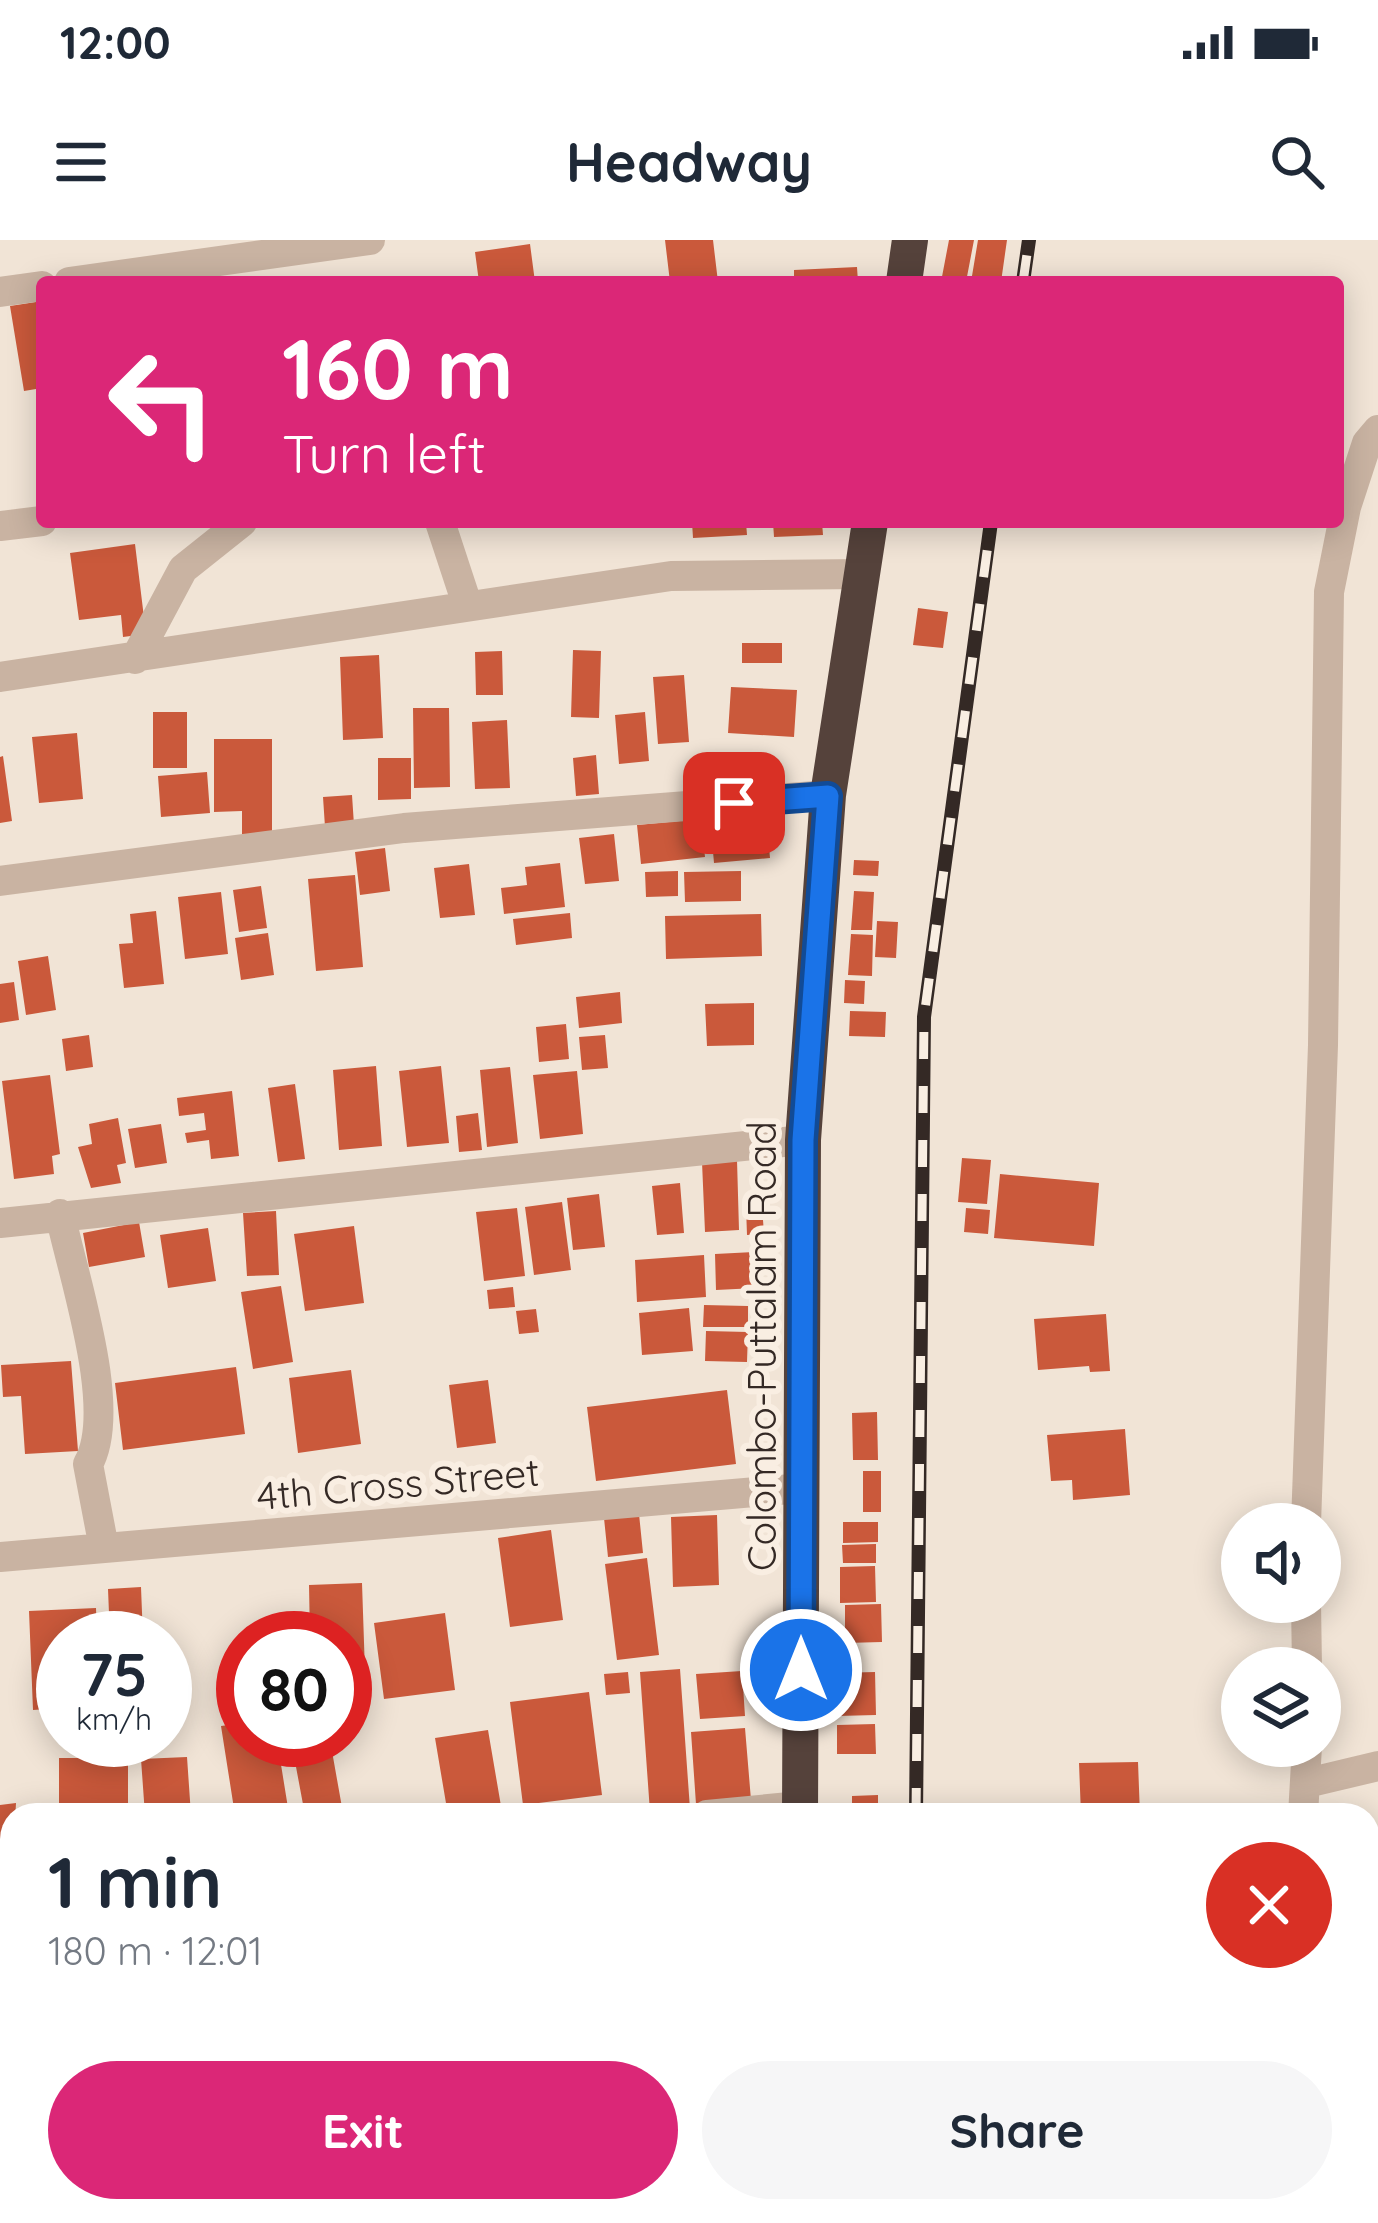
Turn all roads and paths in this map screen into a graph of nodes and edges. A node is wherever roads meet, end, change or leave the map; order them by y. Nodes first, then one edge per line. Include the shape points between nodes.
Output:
1 (370, 240) edge
2 (910, 240) edge
3 (112, 276) edge
4 (905, 276) edge
5 (36, 287) edge
6 (0, 292) edge
7 (1378, 430) edge
8 (1344, 517) edge
9 (36, 521) edge
10 (0, 526) edge
11 (234, 528) edge
12 (442, 528) edge
13 (868, 528) edge
14 (1342, 528) edge
15 (862, 574) junction
16 (466, 604) junction
17 (135, 659) junction
18 (0, 677) edge
19 (828, 796) junction
20 (0, 881) edge
21 (803, 1140) junction
22 (60, 1214) junction
23 (0, 1223) edge
24 (802, 1488) junction
25 (1307, 1503) edge
26 (104, 1548) junction
27 (0, 1557) edge
28 (1378, 1766) edge
29 (1307, 1767) edge
30 (1307, 1783) junction
31 (800, 1803) edge
32 (1304, 1803) edge

1 - 3 street
2 - 4 highway
5 - 6 street
7 - 8 street
9 - 10 street
11 - 17 street via 183,569
12 - 16 street
13 - 15 highway, Colombo-Puttalam Road
14 - 25 street via 1329,592
15 - 16 street via 671,576
15 - 19 highway, Colombo-Puttalam Road
16 - 17 street
17 - 18 street
19 - 20 street via 404,828
19 - 21 highway, Colombo-Puttalam Road
21 - 22 street
21 - 24 highway, Colombo-Puttalam Road
22 - 23 street
22 - 26 street via 92,1360 100,1444 88,1464
24 - 26 street, 4th Cross Street
24 - 31 highway, Colombo-Puttalam Road
26 - 27 street, 4th Cross Street
28 - 30 street
29 - 30 street
30 - 32 street

